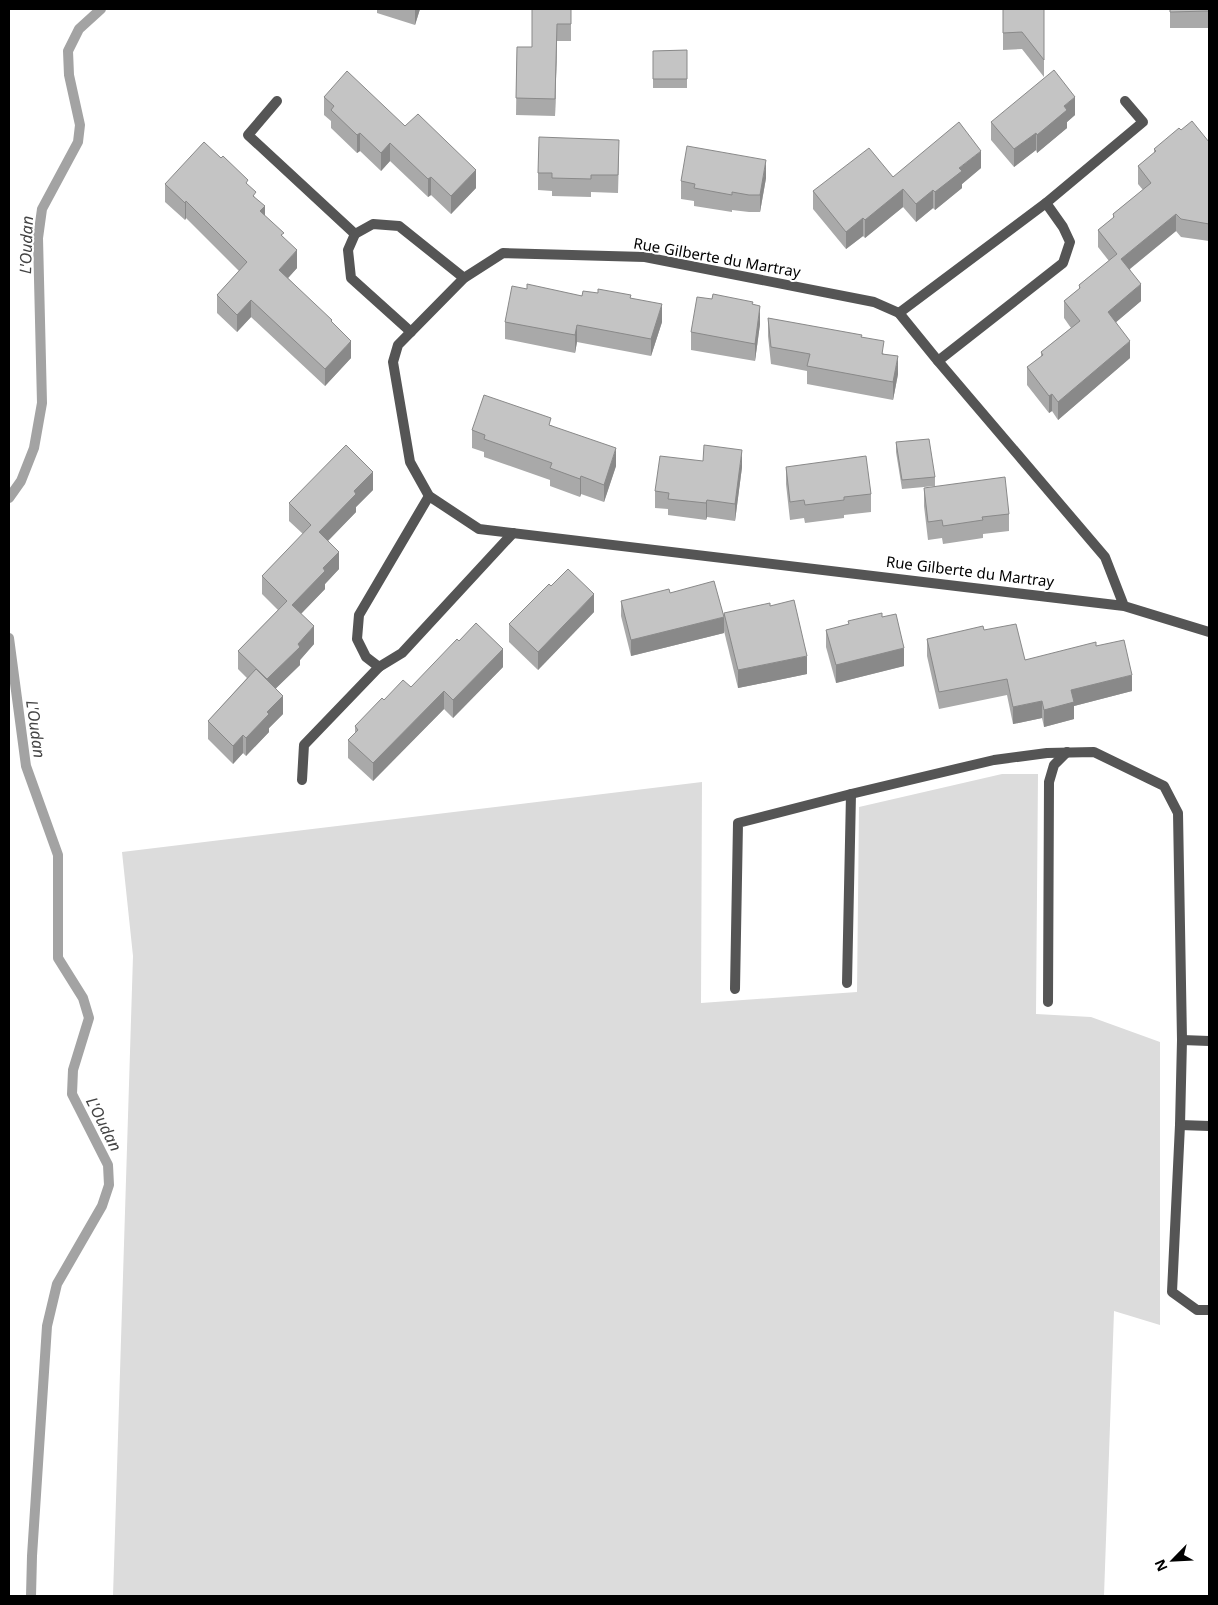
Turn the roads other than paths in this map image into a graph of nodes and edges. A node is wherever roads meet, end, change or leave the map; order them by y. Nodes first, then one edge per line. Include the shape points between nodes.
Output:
1 (278, 101) dead end
2 (1125, 101) dead end
3 (1046, 203) junction
4 (355, 234) junction
5 (464, 278) junction
6 (899, 313) junction
7 (411, 332) junction
8 (938, 361) junction
9 (429, 496) junction
10 (513, 533) junction
11 (1124, 606) junction
12 (1209, 632) edge
13 (378, 667) junction
14 (1067, 752) junction
15 (302, 780) dead end
16 (851, 794) junction
17 (847, 983) dead end
18 (735, 989) dead end
19 (1048, 1002) dead end
20 (1182, 1040) junction
21 (1209, 1041) edge
22 (1180, 1126) junction
23 (1209, 1126) edge
24 (1209, 1310) edge

1 - 4 street via 248,135
2 - 3 street via 1143,122
3 - 6 street
3 - 8 street via 1070,242 1063,263
4 - 5 street via 373,224 399,226
4 - 7 street via 348,250 351,278
5 - 6 street, Rue Gilberte du Martray via 503,253 645,257 874,302
5 - 7 street, Rue Gilberte du Martray
6 - 8 street, Rue Gilberte du Martray
7 - 9 street, Rue Gilberte du Martray via 398,345 393,362 410,462
8 - 11 street, Rue Gilberte du Martray via 1105,558
9 - 10 street, Rue Gilberte du Martray via 479,529
9 - 13 street via 358,615 357,639 366,656
10 - 11 street, Rue Gilberte du Martray
10 - 13 street via 402,653
11 - 12 street, Rue Gilberte du Martray
13 - 15 street via 304,745
14 - 16 street via 994,760
14 - 19 street via 1054,765 1049,782
14 - 20 street via 1094,752 1164,786 1178,813
16 - 17 street
16 - 18 street via 738,823
20 - 21 street
20 - 22 street
22 - 23 street
22 - 24 street via 1172,1292 1197,1310

